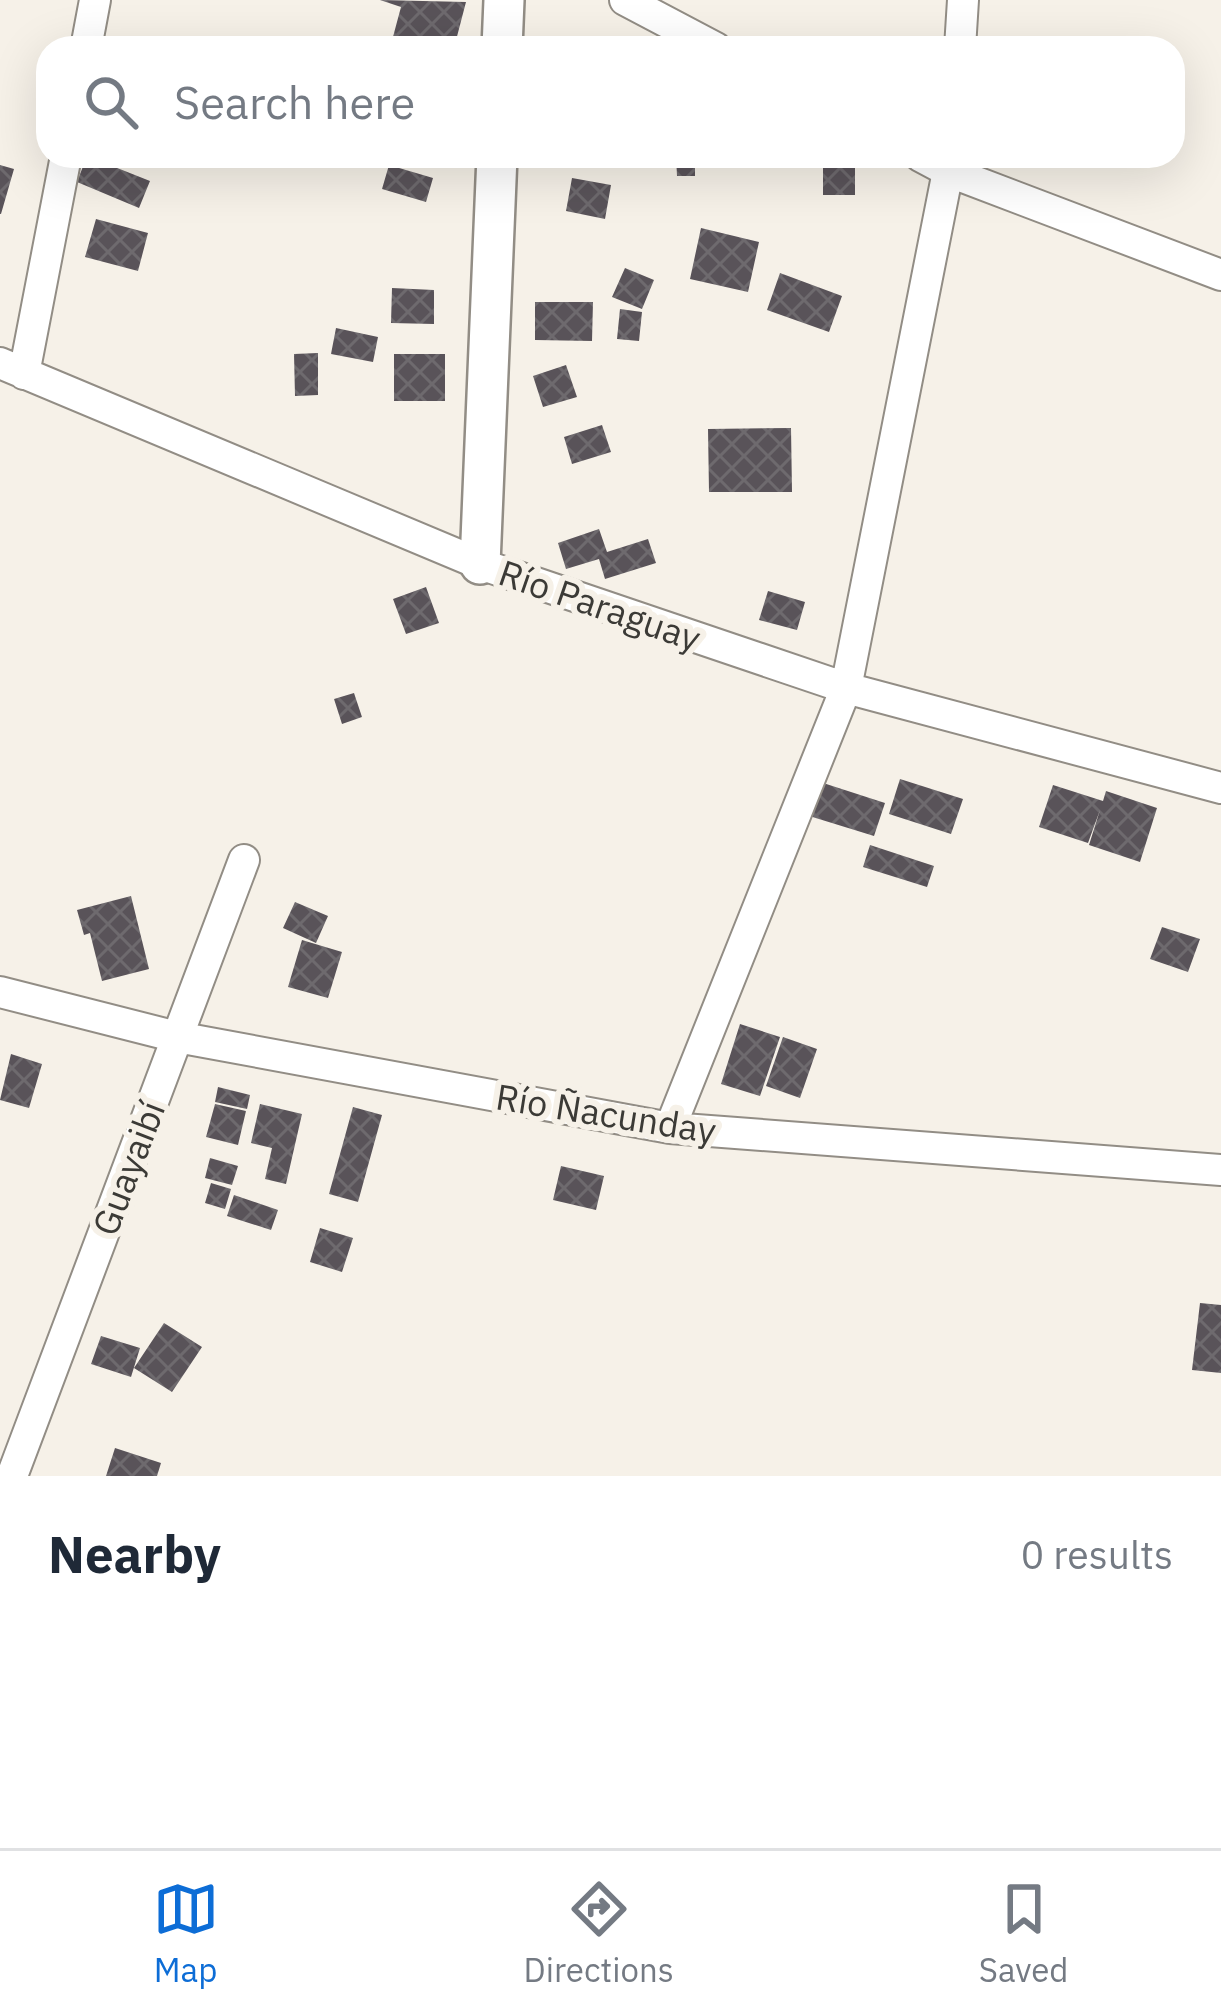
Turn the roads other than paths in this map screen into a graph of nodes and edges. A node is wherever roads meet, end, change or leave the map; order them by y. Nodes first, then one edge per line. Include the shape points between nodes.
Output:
1 (95, 0) edge
2 (504, 0) edge
3 (625, 0) edge
4 (963, 0) edge
5 (88, 36) edge
6 (502, 36) edge
7 (693, 36) edge
8 (961, 36) edge
9 (62, 168) edge
10 (496, 168) edge
11 (949, 168) edge
12 (960, 168) edge
13 (1221, 275) edge
14 (12, 369) edge
15 (480, 564) junction
16 (846, 688) junction
17 (1221, 788) edge
18 (244, 860) dead end
19 (0, 992) edge
20 (178, 1037) junction
21 (670, 1128) junction
22 (1221, 1170) edge
23 (11, 1476) edge

1 - 5 street
2 - 6 street
3 - 7 street
4 - 8 street
9 - 14 street
10 - 15 street
11 - 16 street
12 - 13 street
14 - 15 street, Río Paraguay
15 - 16 street, Río Paraguay
16 - 17 street, Río Paraguay
16 - 21 street
18 - 20 street, Guayaibí
19 - 20 street, Río Ñacunday
20 - 21 street, Río Ñacunday
20 - 23 street, Guayaibí
21 - 22 street, Río Ñacunday

